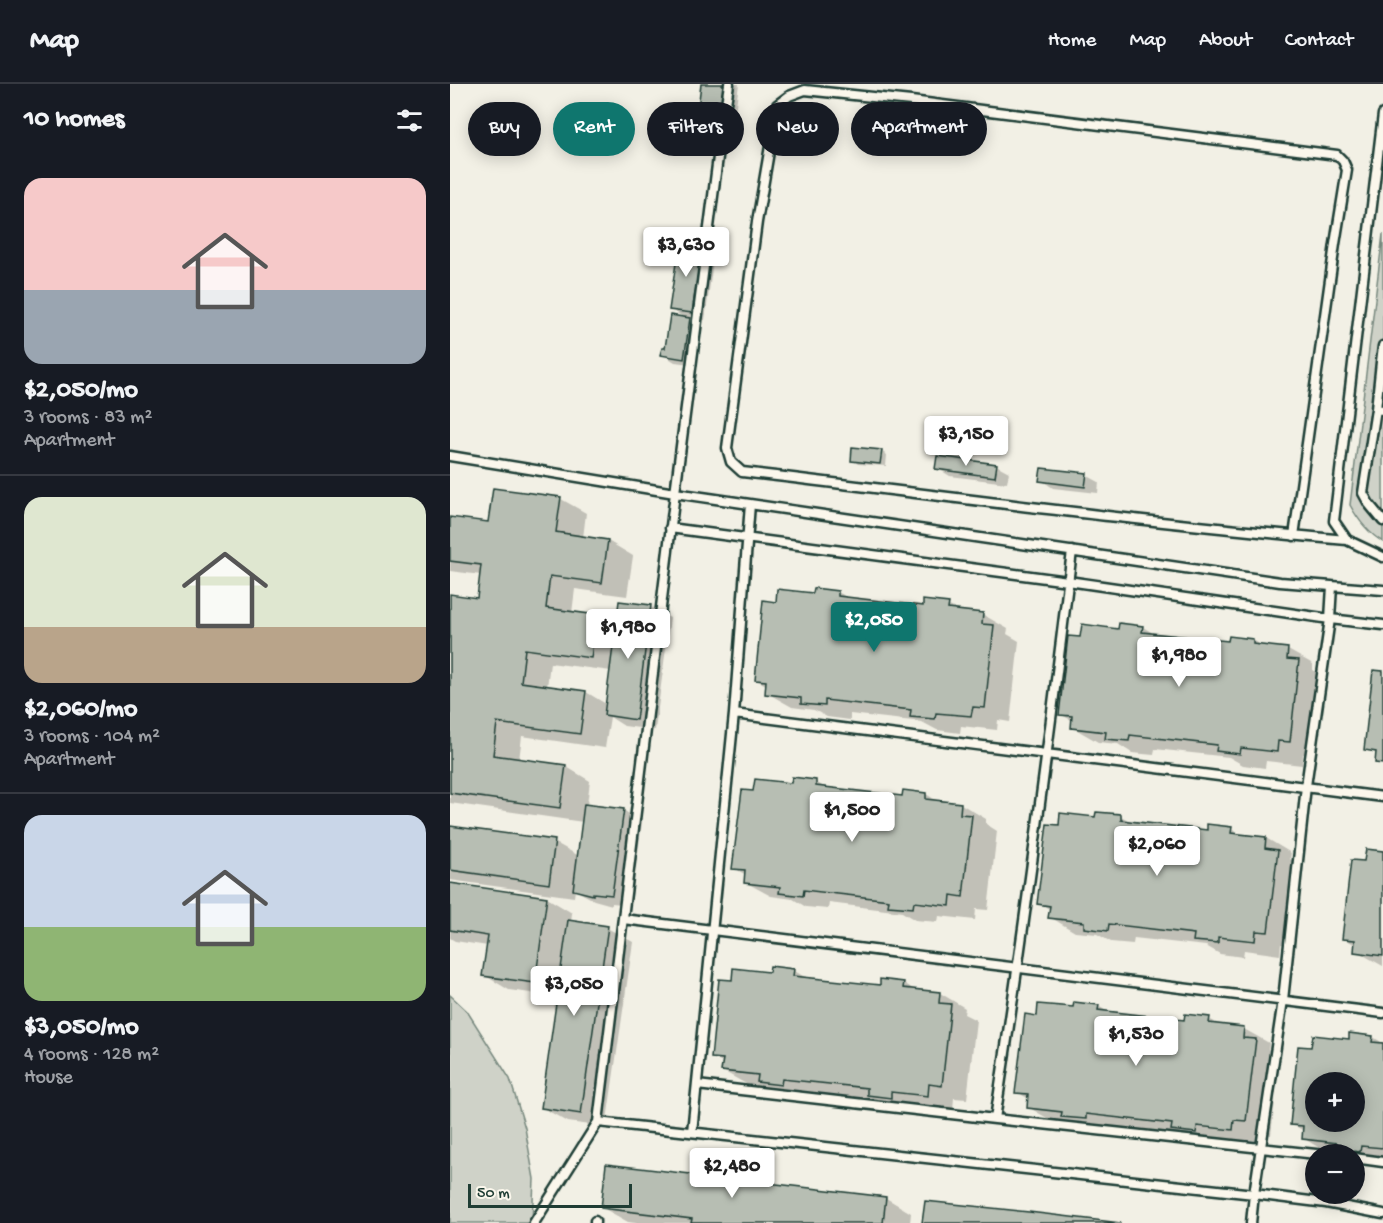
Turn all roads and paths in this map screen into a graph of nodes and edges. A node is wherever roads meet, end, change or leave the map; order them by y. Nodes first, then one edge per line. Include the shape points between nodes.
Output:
1 (729, 84) edge
2 (1383, 114) edge
3 (1383, 346) edge
4 (1382, 362) edge
5 (1379, 409) edge
6 (450, 456) edge
7 (675, 493) junction
8 (750, 504) junction
9 (1383, 521) edge
10 (670, 528) junction
11 (1294, 536) junction
12 (746, 538) junction
13 (1347, 540) junction
14 (1072, 551) junction
15 (1383, 557) edge
16 (1068, 581) junction
17 (1332, 586) junction
18 (1383, 590) edge
19 (1330, 619) junction
20 (1383, 625) edge
21 (734, 714) junction
22 (1048, 754) junction
23 (1306, 786) junction
24 (1383, 797) edge
25 (622, 919) junction
26 (713, 929) junction
27 (1019, 967) junction
28 (1283, 1000) junction
29 (1383, 1013) edge
30 (697, 1085) junction
31 (995, 1119) junction
32 (598, 1122) junction
33 (692, 1132) junction
34 (1261, 1148) junction
35 (1305, 1153) edge
36 (1365, 1160) edge
37 (1383, 1162) edge
38 (1254, 1194) junction
39 (1383, 1214) edge
40 (534, 1223) edge
41 (1251, 1223) edge

1 - 7 lane
2 - 13 lane via 1334,522
3 - 4 lane
4 - 5 lane
5 - 9 lane via 1363,494
6 - 7 lane
7 - 8 lane
7 - 10 lane
8 - 12 lane
8 - 14 lane
10 - 12 lane
10 - 25 lane
11 - 11 lane via 742,472 731,462 727,448 777,105 805,90 1337,155 1347,170
11 - 13 lane
12 - 16 lane
12 - 21 lane
13 - 15 lane
14 - 16 lane
14 - 17 lane
16 - 19 lane
16 - 22 lane
17 - 18 lane
17 - 19 lane
19 - 20 lane
19 - 23 lane
21 - 22 lane
21 - 26 lane
22 - 23 lane
22 - 27 lane
23 - 24 lane
23 - 28 lane
25 - 26 lane
25 - 32 lane
26 - 27 lane
26 - 30 lane
27 - 28 lane
27 - 31 lane
28 - 29 lane
28 - 34 lane
30 - 31 lane
30 - 33 lane
31 - 34 lane
32 - 33 lane
32 - 40 lane
33 - 38 lane
34 - 35 lane
34 - 38 lane
36 - 37 lane
38 - 39 lane
38 - 41 lane

